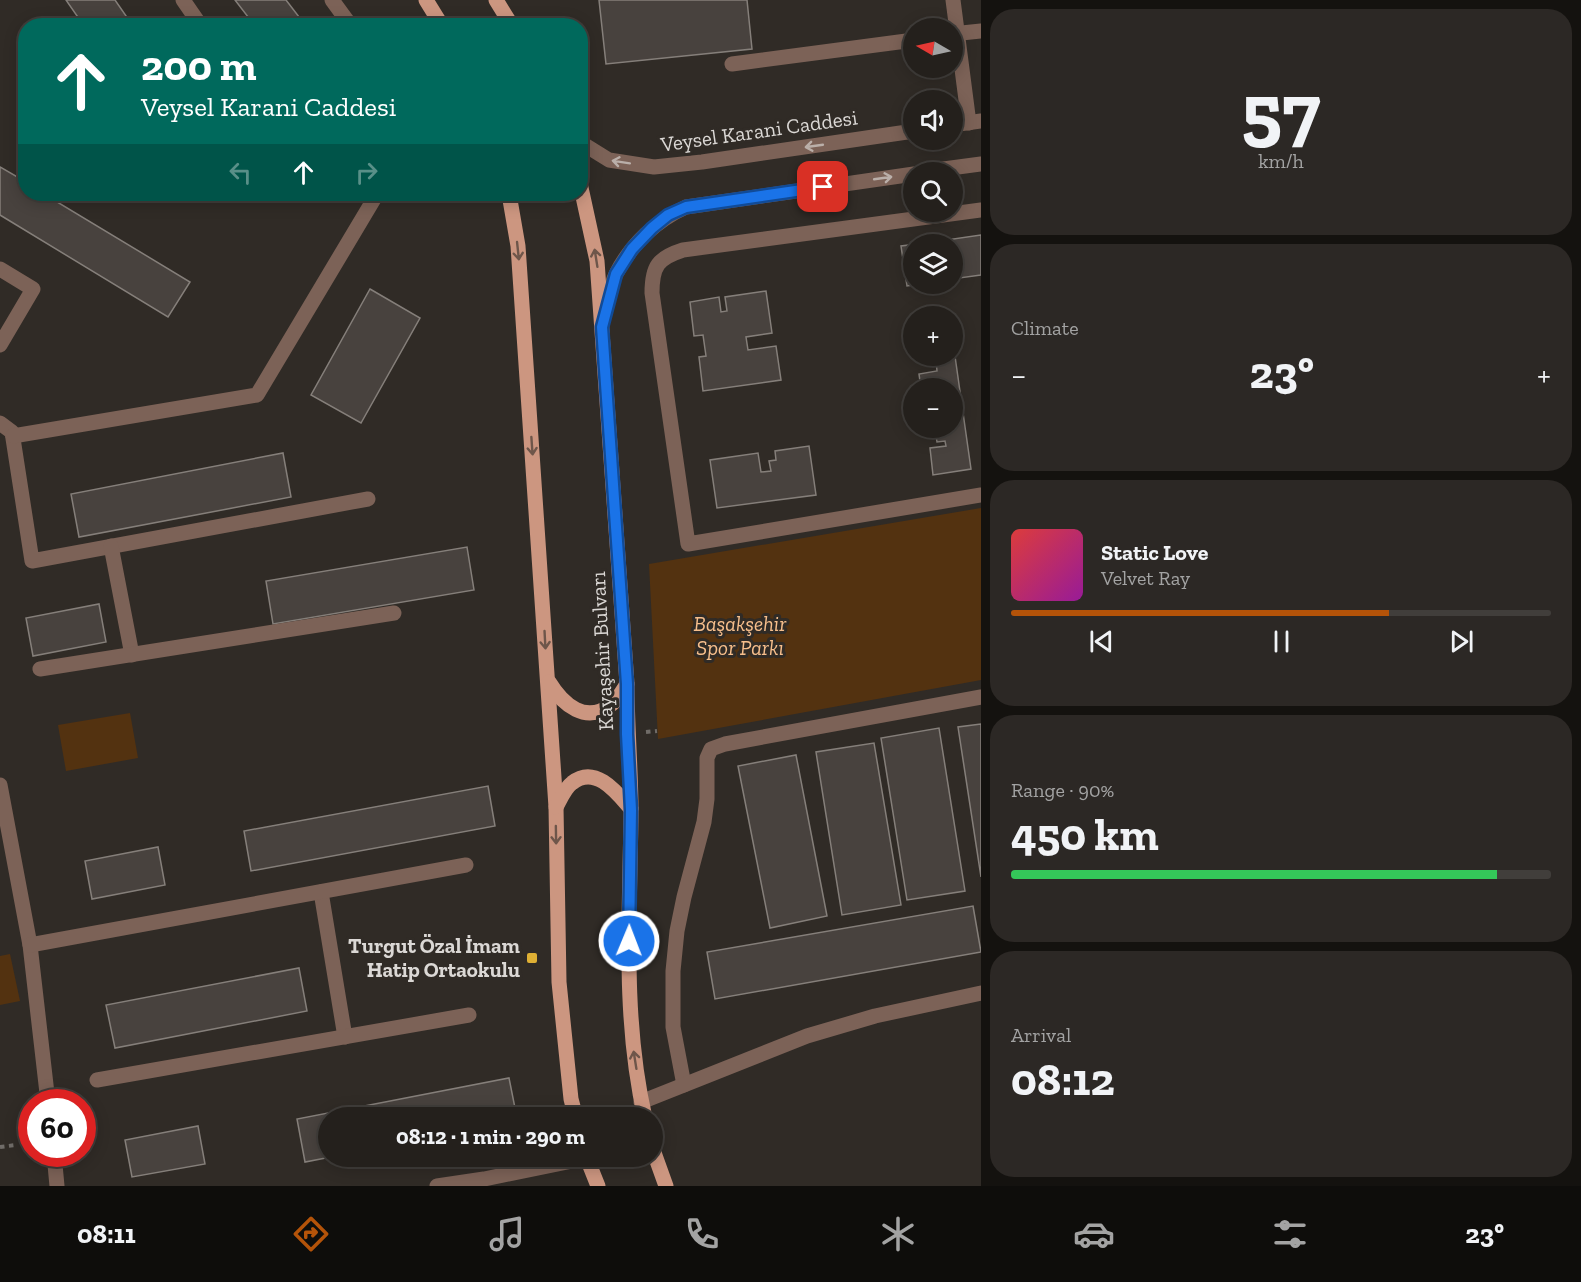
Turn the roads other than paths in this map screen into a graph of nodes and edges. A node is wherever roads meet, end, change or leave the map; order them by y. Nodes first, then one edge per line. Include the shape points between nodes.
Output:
1 (183, 0) edge
2 (332, 0) edge
3 (426, 0) edge
4 (496, 0) edge
5 (953, 0) edge
6 (195, 18) edge
7 (345, 18) edge
8 (437, 18) edge
9 (507, 18) edge
10 (954, 18) edge
11 (981, 31) edge
12 (963, 33) edge
13 (903, 41) edge
14 (732, 64) dead end
15 (963, 69) edge
16 (975, 122) edge
17 (903, 133) edge
18 (588, 147) edge
19 (981, 164) edge
20 (963, 166) edge
21 (903, 176) edge
22 (373, 201) edge
23 (510, 201) edge
24 (584, 201) edge
25 (981, 210) edge
26 (0, 269) edge
27 (602, 327) junction
28 (0, 345) edge
29 (0, 423) edge
30 (13, 436) junction
31 (981, 495) edge
32 (368, 499) dead end
33 (111, 546) junction
34 (394, 613) dead end
35 (132, 655) junction
36 (40, 669) dead end
37 (547, 680) junction
38 (627, 684) junction
39 (981, 697) edge
40 (0, 785) edge
41 (556, 807) junction
42 (631, 810) junction
43 (465, 865) dead end
44 (321, 892) junction
45 (30, 945) junction
46 (981, 993) edge
47 (469, 1015) dead end
48 (345, 1037) junction
49 (97, 1080) dead end
50 (684, 1085) junction
51 (47, 1089) edge
52 (641, 1102) junction
53 (573, 1107) edge
54 (642, 1107) edge
55 (55, 1167) edge
56 (546, 1167) edge
57 (590, 1167) edge
58 (659, 1167) edge
59 (485, 1182) edge
60 (57, 1186) edge
61 (437, 1186) edge
62 (598, 1186) edge
63 (666, 1186) edge

1 - 6 street
2 - 7 street
3 - 8 main road
4 - 9 main road
5 - 10 street
11 - 12 street
13 - 14 street
15 - 16 street
17 -> 18 street, Veysel Karani Caddesi via 654,167 609,160
19 - 20 street
27 -> 21 street via 616,274 632,249 668,215 686,207
22 - 30 street via 257,395
23 -> 37 main road via 522,298
27 -> 24 main road, Kayaşehir Bulvarı via 597,261
25 - 31 street via 683,250 666,256 655,268 651,293 688,544
26 - 28 street via 33,289
27 - 38 main road, Kayaşehir Bulvarı
29 - 30 street
30 - 33 street via 32,561
32 - 33 street
33 - 35 street
34 - 35 street
35 - 36 street
37 - 38 main road via 573,710 587,712 613,703
37 - 41 main road
38 - 42 main road, Kayaşehir Bulvarı
39 - 50 street via 711,749 707,758 704,822 684,897 673,971 673,1027
40 - 45 street
41 - 42 main road via 571,783 592,778 611,786
41 -> 53 main road via 559,982
52 -> 42 main road, Kayaşehir Bulvarı via 631,1038 628,963
43 - 44 street
44 - 45 street
44 - 48 street
45 - 51 street
46 - 50 street via 875,1016 807,1036
47 - 48 street
48 - 49 street
50 - 52 street
52 - 54 main road, Kayaşehir Bulvarı
55 - 60 street
56 - 59 street
57 - 62 main road
58 - 63 main road
59 - 61 street

